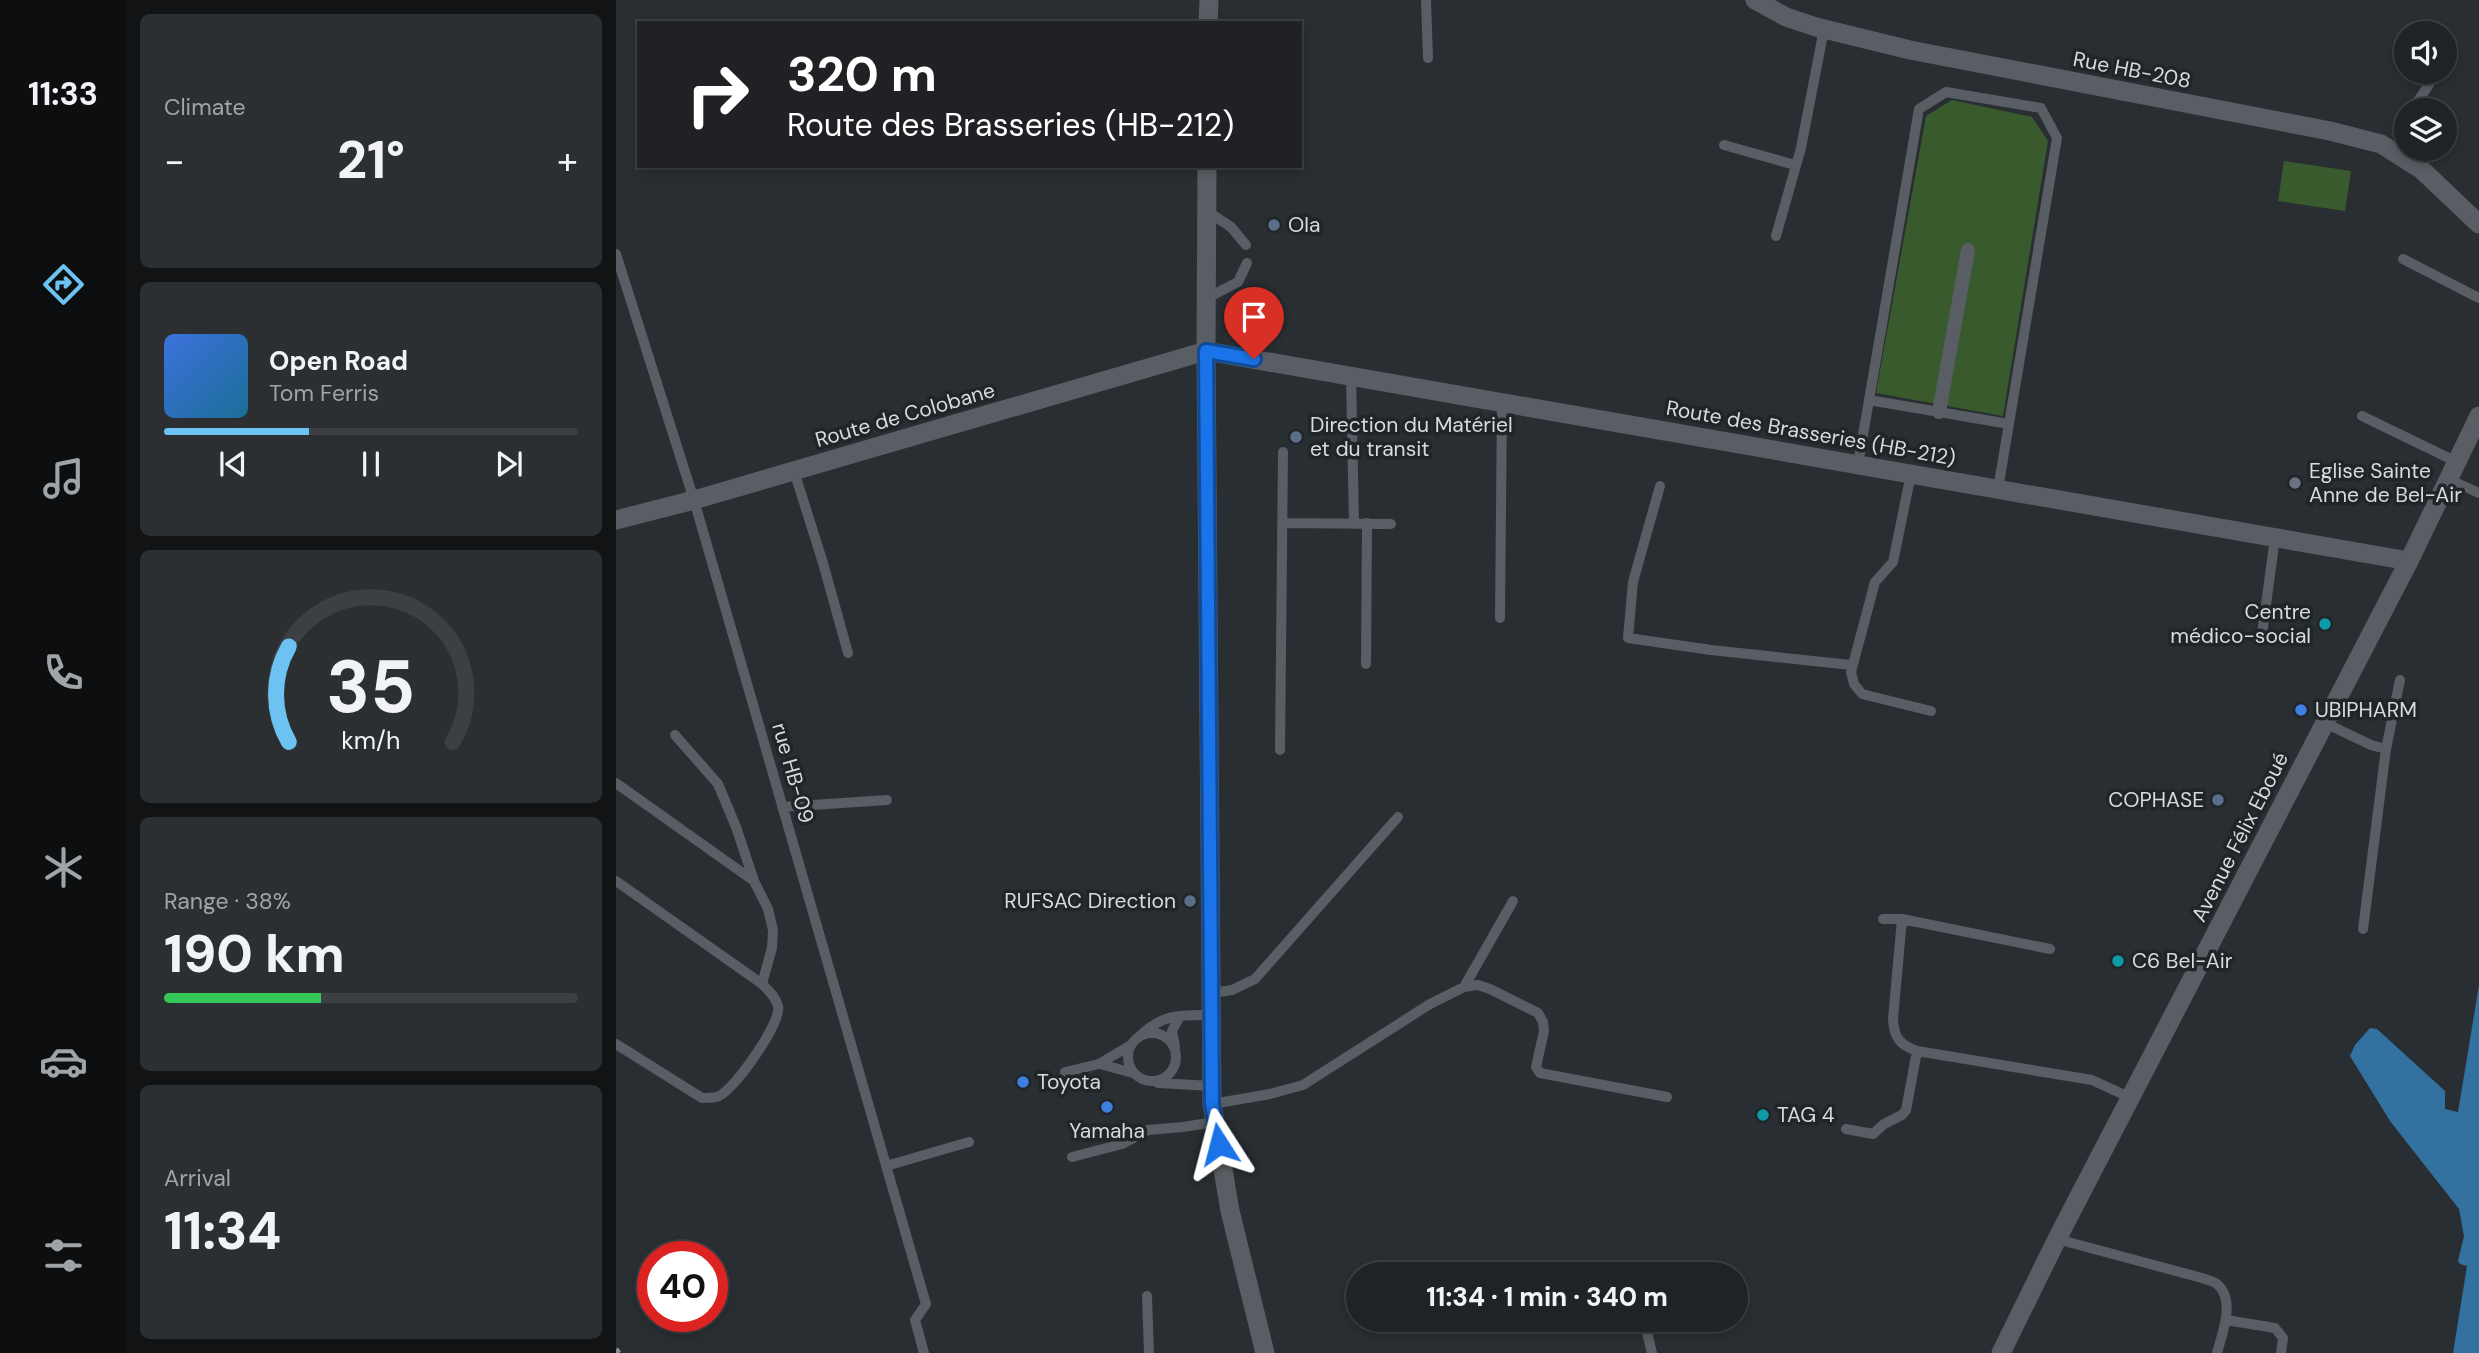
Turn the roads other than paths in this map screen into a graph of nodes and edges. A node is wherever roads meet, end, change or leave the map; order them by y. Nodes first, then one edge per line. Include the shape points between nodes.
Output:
1 (1209, 0) edge
2 (1426, 0) edge
3 (1755, 0) edge
4 (1208, 21) edge
5 (1824, 29) junction
6 (1428, 58) dead end
7 (1724, 145) dead end
8 (2394, 152) edge
9 (2408, 161) edge
10 (1795, 165) junction
11 (1207, 168) edge
12 (1206, 211) junction
13 (2479, 224) edge
14 (1776, 236) dead end
15 (1246, 244) dead end
16 (1968, 250) dead end
17 (616, 254) edge
18 (2403, 259) dead end
19 (1247, 263) dead end
20 (1206, 298) junction
21 (2479, 298) edge
22 (1206, 351) junction
23 (1351, 375) junction
24 (1869, 400) junction
25 (1502, 402) junction
26 (1939, 412) junction
27 (2362, 416) dead end
28 (2479, 416) edge
29 (2009, 424) junction
30 (1283, 452) dead end
31 (1858, 464) junction
32 (2453, 470) junction
33 (794, 471) junction
34 (1911, 474) junction
35 (1660, 486) dead end
36 (1998, 489) junction
37 (2479, 493) edge
38 (694, 500) junction
39 (616, 520) edge
40 (1282, 523) junction
41 (1367, 523) junction
42 (1354, 524) junction
43 (1391, 524) dead end
44 (2275, 538) junction
45 (2409, 561) junction
46 (1500, 618) dead end
47 (2262, 634) dead end
48 (848, 653) dead end
49 (1366, 664) dead end
50 (1851, 665) junction
51 (2400, 680) dead end
52 (1931, 711) dead end
53 (2325, 723) junction
54 (675, 735) dead end
55 (2386, 749) junction
56 (1280, 750) dead end
57 (616, 783) edge
58 (887, 800) dead end
59 (782, 807) junction
60 (1398, 817) dead end
61 (616, 881) edge
62 (754, 881) junction
63 (1513, 901) dead end
64 (1883, 919) dead end
65 (1902, 919) junction
66 (2363, 929) dead end
67 (2050, 949) dead end
68 (762, 984) junction
69 (1464, 987) junction
70 (1212, 993) junction
71 (1212, 1015) junction
72 (1180, 1016) junction
73 (1140, 1036) junction
74 (616, 1044) edge
75 (1131, 1045) junction
76 (1175, 1050) junction
77 (1917, 1051) junction
78 (1099, 1064) junction
79 (1065, 1072) dead end
80 (1133, 1073) junction
81 (1150, 1082) junction
82 (1667, 1097) dead end
83 (2131, 1098) junction
84 (1213, 1104) junction
85 (1846, 1129) dead end
86 (969, 1142) dead end
87 (1072, 1157) dead end
88 (886, 1166) junction
89 (2057, 1239) junction
90 (1147, 1296) dead end
91 (2226, 1320) junction
92 (1647, 1332) edge
93 (924, 1353) edge
94 (1149, 1353) edge
95 (1263, 1353) edge
96 (1652, 1353) edge
97 (2001, 1353) edge
98 (2217, 1353) edge
99 (2281, 1353) edge

1 - 4 street
2 - 6 lane
3 - 5 street, Rue HB-208 via 1786,17
5 - 8 street, Rue HB-208 via 1910,50 2330,131 2381,144
5 - 10 lane
7 - 10 lane
9 - 13 street, Rue HB-208
10 - 14 lane
11 - 12 street
12 - 15 lane via 1231,227
12 - 20 street
16 - 26 street
17 - 38 lane, rue HB-09
18 - 21 lane
19 - 20 lane via 1238,282
20 - 22 street
22 - 23 street, Route des Brasseries (HB-212)
22 - 33 street, Route de Colobane
22 - 70 street
23 - 25 street, Route des Brasseries (HB-212)
23 - 42 lane
24 - 26 lane
24 - 29 lane via 1919,109 1946,92 2041,108 2057,138
24 - 31 lane
25 - 31 street, Route des Brasseries (HB-212)
25 - 46 lane
26 - 29 lane
27 - 32 lane
28 - 32 street, Avenue Félix Eboué
29 - 36 lane
30 - 40 lane
31 - 34 street, Route des Brasseries (HB-212)
32 - 37 lane
32 - 45 street, Avenue Félix Eboué
33 - 38 street, Route de Colobane
33 - 48 lane
34 - 36 street, Route des Brasseries (HB-212)
34 - 50 lane via 1893,562 1875,582
35 - 50 lane via 1633,582 1628,638
36 - 44 street, Route des Brasseries (HB-212)
38 - 39 street, Route de Colobane
38 - 59 lane, rue HB-09
40 - 42 lane
40 - 56 lane
41 - 42 lane
41 - 43 lane
41 - 49 lane
44 - 45 street, Route des Brasseries (HB-212)
44 - 47 lane
45 - 53 street, Avenue Félix Eboué
50 - 52 lane via 1854,684 1862,694
51 - 55 lane
53 - 55 lane
53 - 83 street, Avenue Félix Eboué
54 - 62 lane via 718,784
55 - 66 lane
57 - 62 lane
58 - 59 lane
59 - 88 lane, rue HB-09
60 - 70 lane via 1255,979
61 - 68 lane
62 - 68 lane via 773,930
63 - 69 lane
64 - 65 lane
65 - 67 lane
65 - 77 lane via 1893,1025 1899,1042
68 - 74 lane via 779,1008 775,1024 736,1082 718,1097 702,1098
69 - 82 lane via 1490,989 1538,1013 1544,1031 1536,1067 1540,1073
69 - 84 lane via 1303,1085
70 - 71 street
71 - 72 lane
71 - 84 street
72 - 73 lane via 1163,1019
72 - 76 lane via 1172,1031
73 - 75 lane
73 - 76 lane via 1160,1034
75 - 78 lane
75 - 80 lane via 1127,1055
76 - 81 lane via 1172,1071
77 - 83 lane via 2092,1080
77 - 85 lane via 1904,1113 1873,1134
78 - 79 lane
78 - 80 lane
80 - 81 lane
81 - 84 lane
83 - 89 street, Avenue Félix Eboué
84 - 87 lane via 1183,1128 1148,1130 1122,1144
84 - 95 street via 1230,1211
86 - 88 lane
88 - 93 lane, rue HB-09 via 926,1304 915,1320
89 - 91 lane via 2217,1284 2226,1296
89 - 97 street, Avenue Félix Eboué
90 - 94 lane
91 - 98 lane
91 - 99 lane via 2275,1328 2283,1338
92 - 96 lane

